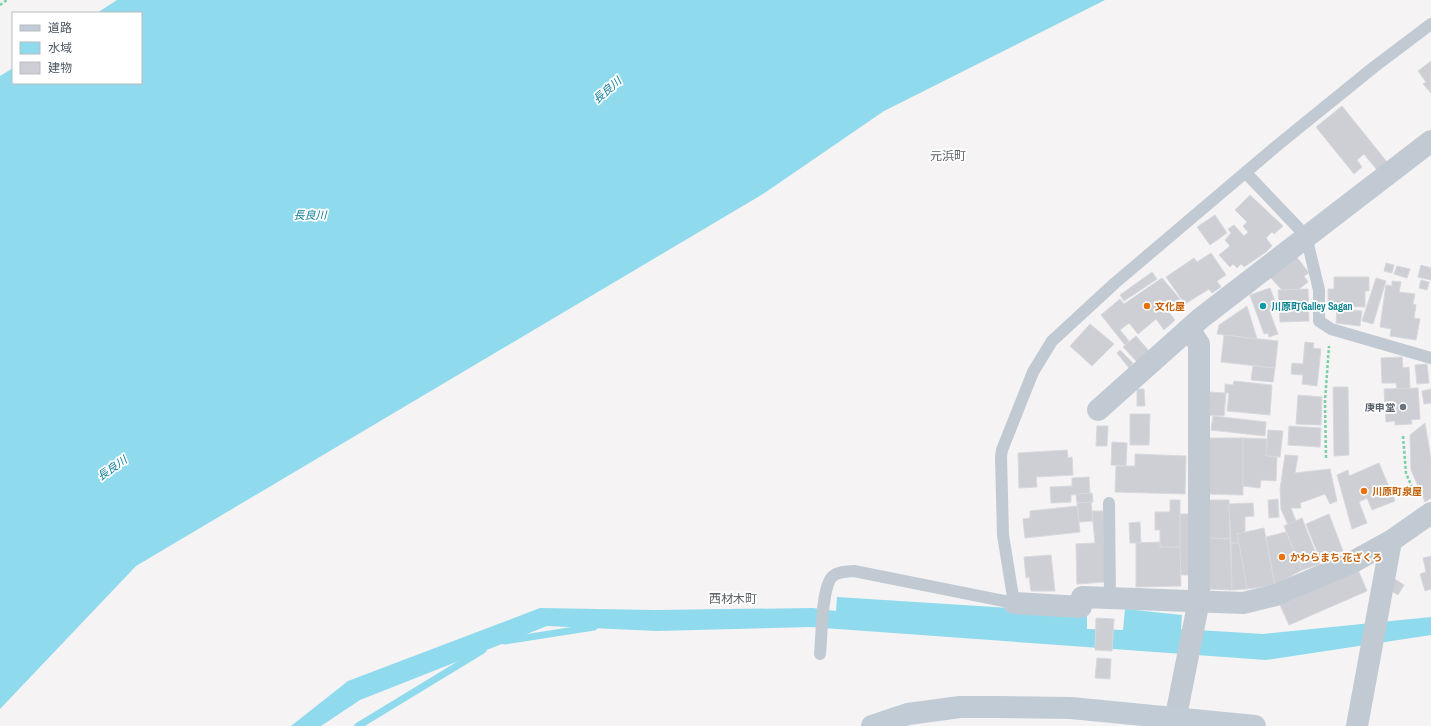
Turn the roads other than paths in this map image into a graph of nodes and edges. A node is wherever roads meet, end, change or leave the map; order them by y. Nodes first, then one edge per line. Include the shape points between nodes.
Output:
1 (1431, 24) edge
2 (1431, 141) edge
3 (1246, 173) junction
4 (1306, 236) junction
5 (1188, 329) junction
6 (1431, 358) edge
7 (1098, 410) dead end
8 (1109, 503) dead end
9 (1428, 516) edge
10 (1391, 541) junction
11 (1110, 598) junction
12 (1014, 602) junction
13 (1197, 611) junction
14 (821, 650) dead end
15 (1174, 722) edge
16 (874, 726) edge
17 (1255, 726) edge
18 (1357, 726) edge

1 - 3 lane via 1374,67
2 - 4 street
3 - 4 lane
3 - 12 lane via 1115,283 1052,341 1033,372 1001,457 1003,534
4 - 5 street
4 - 6 lane via 1319,290 1319,321 1331,330
5 - 7 street
5 - 13 street via 1199,344
8 - 11 lane
9 - 10 street
10 - 13 street via 1351,563 1276,595
10 - 18 street
11 - 12 street via 1082,597 1081,607
11 - 13 street
12 - 14 lane via 854,572 839,572 831,578 825,598
13 - 15 street
15 - 16 street via 1071,708 960,707 908,714
15 - 17 street

